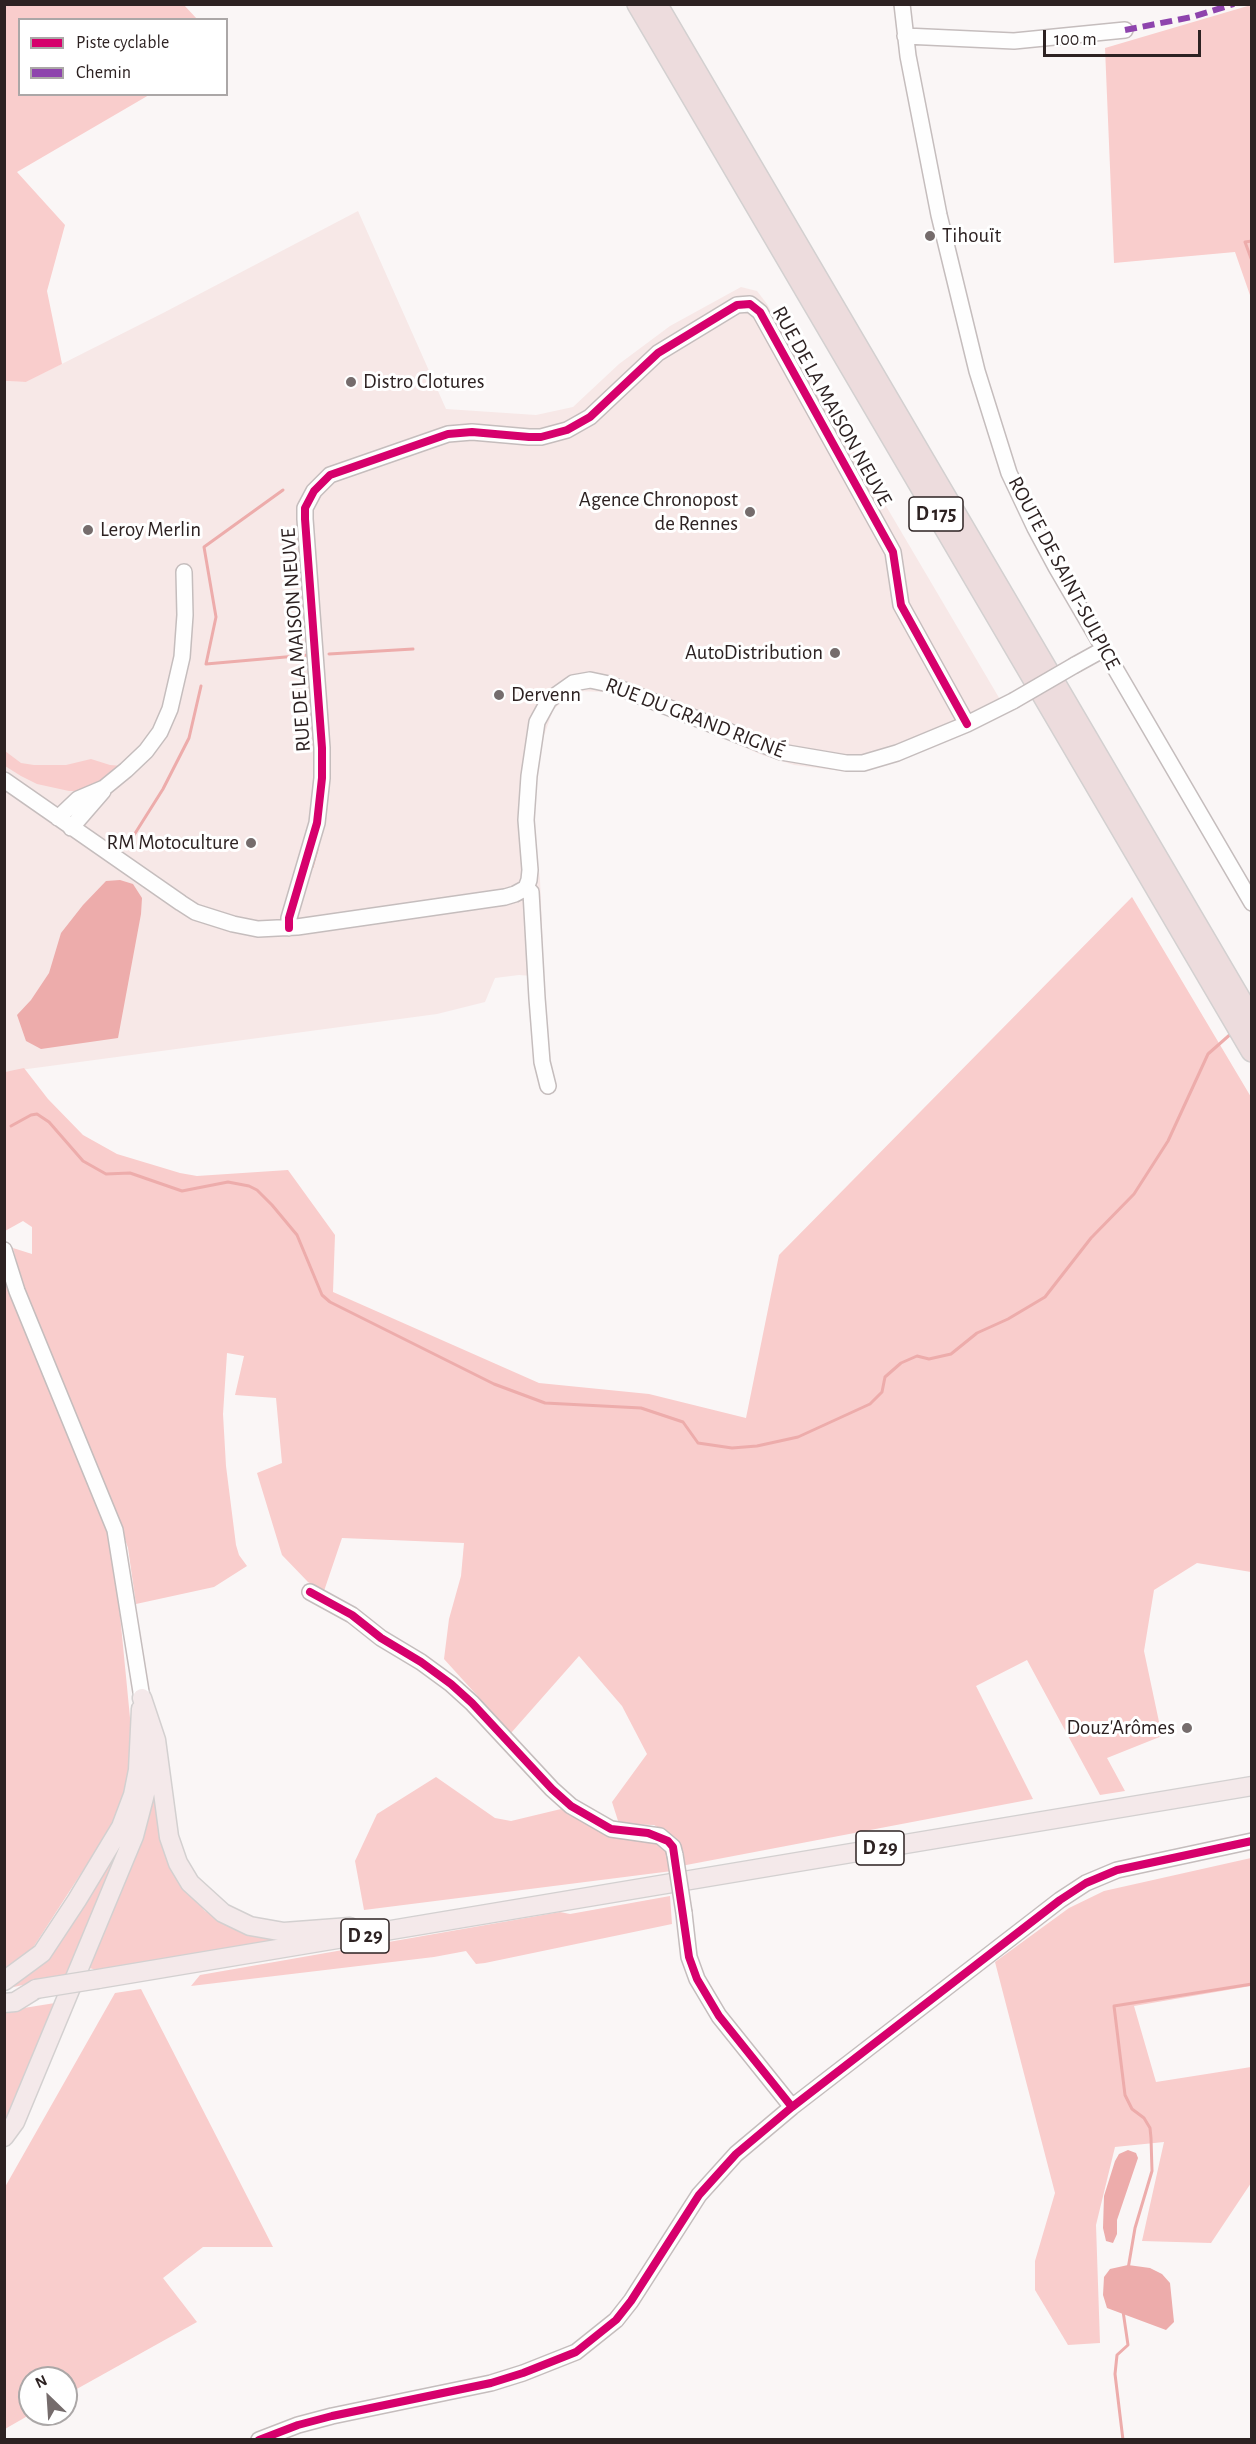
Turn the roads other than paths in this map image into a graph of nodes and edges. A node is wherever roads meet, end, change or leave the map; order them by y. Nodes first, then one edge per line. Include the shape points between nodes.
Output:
1 (638, 4) edge
2 (656, 4) edge
3 (902, 4) edge
4 (1125, 30) dead end
5 (905, 36) junction
6 (184, 572) dead end
7 (1104, 649) junction
8 (967, 724) junction
9 (4, 780) edge
10 (104, 788) junction
11 (58, 818) junction
12 (72, 828) junction
13 (526, 888) junction
14 (1251, 903) edge
15 (289, 928) junction
16 (1246, 1029) edge
17 (548, 1086) dead end
18 (4, 1250) edge
19 (310, 1592) dead end
20 (142, 1698) junction
21 (1251, 1786) edge
22 (1251, 1841) edge
23 (474, 1916) junction
24 (4, 1981) edge
25 (36, 1989) junction
26 (4, 1995) edge
27 (4, 2003) edge
28 (792, 2107) junction
29 (10, 2130) edge
30 (4, 2153) edge
31 (259, 2439) edge

1 - 16 highway, D 175
2 - 16 highway, D 175
3 - 5 street, ROUTE DE SAINT-SULPICE
4 - 5 street via 1014,41
5 - 7 street, ROUTE DE SAINT-SULPICE via 939,215 990,419 1009,473 1035,528
6 - 10 street via 183,641 170,709 146,751
7 - 8 street, RUE DU GRAND RIGNÉ, bridge
7 - 14 street, ROUTE DE SAINT-SULPICE
8 - 13 street, RUE DU GRAND RIGNÉ via 882,758 863,762 822,760 781,752 609,684 573,682 549,700 537,722 526,820 530,870
8 - 15 street, RUE DE LA MAISON NEUVE via 901,605 893,552 764,319 750,304 737,305 671,344 643,365 590,417 567,430 542,437 448,434 330,475 314,491 305,508 322,778 317,823
9 - 11 street
10 - 11 street via 78,799
10 - 12 street
11 - 12 street
12 - 15 street via 195,912 258,929
13 - 15 street via 505,897
13 - 17 street, RUE DU GRAND RIGNÉ via 531,892 538,1019
18 - 20 street via 17,1291 115,1530
19 - 28 street, bridge via 352,1615 451,1684 571,1806 611,1829 660,1836 673,1847 697,1979 719,2016
20 - 23 main road via 156,1740 173,1851 190,1883 223,1913 250,1926 284,1932 445,1914
20 - 24 main road via 138,1770 121,1827 46,1948
20 - 29 main road via 148,1765 140,1819
21 - 23 main road, D 29
22 - 28 street via 1117,1870 1086,1883
23 - 25 main road, D 29, bridge
25 - 26 main road, D 29
25 - 27 main road via 15,2002
28 - 31 street via 715,2175 631,2301 616,2320 576,2352 491,2383 332,2416
29 - 30 main road via 11,2142

